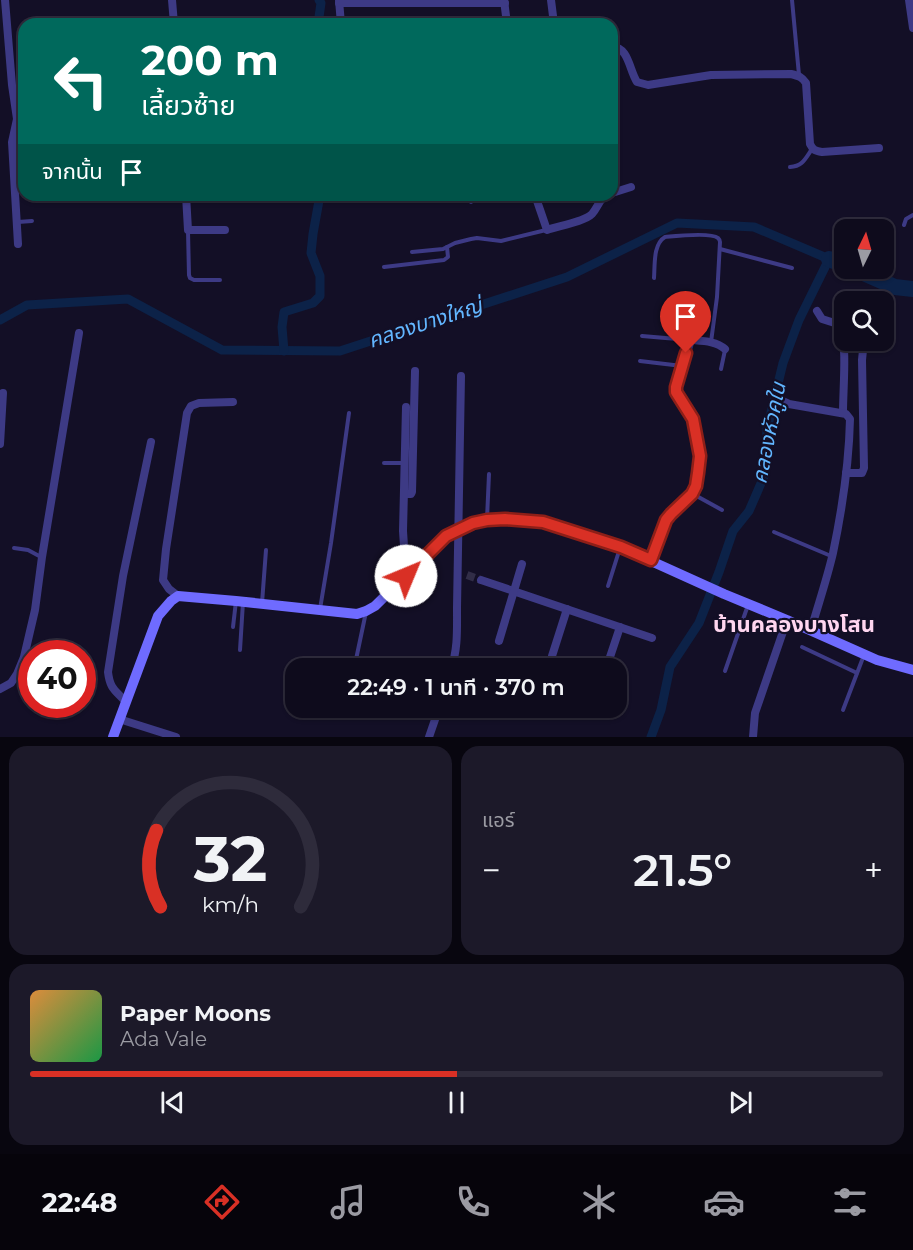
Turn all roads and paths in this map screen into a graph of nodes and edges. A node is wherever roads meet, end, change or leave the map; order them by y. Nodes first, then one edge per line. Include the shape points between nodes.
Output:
1 (5, 0) edge
2 (172, 0) edge
3 (551, 0) edge
4 (792, 0) edge
5 (909, 0) edge
6 (339, 2) edge
7 (505, 2) edge
8 (174, 18) edge
9 (340, 18) edge
10 (506, 18) edge
11 (553, 18) edge
12 (913, 28) edge
13 (618, 48) edge
14 (800, 76) junction
15 (812, 148) junction
16 (879, 148) dead end
17 (790, 167) dead end
18 (631, 187) dead end
19 (618, 190) edge
20 (186, 201) edge
21 (537, 201) edge
22 (599, 201) edge
23 (913, 215) edge
24 (32, 221) dead end
25 (17, 222) junction
26 (904, 225) dead end
27 (188, 230) junction
28 (225, 230) dead end
29 (547, 230) junction
30 (18, 244) dead end
31 (447, 247) junction
32 (720, 249) junction
33 (412, 252) dead end
34 (384, 267) dead end
35 (792, 268) dead end
36 (654, 278) dead end
37 (220, 280) dead end
38 (817, 311) dead end
39 (79, 333) dead end
40 (642, 336) dead end
41 (691, 340) junction
42 (711, 342) junction
43 (725, 349) joint
44 (863, 351) edge
45 (640, 361) dead end
46 (682, 366) junction
47 (721, 369) dead end
48 (415, 371) dead end
49 (460, 376) dead end
50 (3, 393) dead end
51 (776, 398) dead end
52 (233, 402) dead end
53 (406, 407) dead end
54 (349, 413) dead end
55 (843, 413) junction
56 (151, 442) dead end
57 (0, 444) edge
58 (384, 463) dead end
59 (406, 463) junction
60 (846, 473) junction
61 (489, 474) dead end
62 (405, 494) junction
63 (692, 494) junction
64 (722, 510) dead end
65 (487, 520) junction
66 (459, 529) junction
67 (774, 532) dead end
68 (621, 547) junction
69 (14, 548) dead end
70 (266, 550) dead end
71 (832, 556) junction
72 (42, 557) junction
73 (651, 560) junction
74 (522, 564) dead end
75 (458, 574) junction
76 (467, 575) tunnel mouth
77 (406, 576) junction
78 (481, 580) tunnel mouth
79 (608, 586) dead end
80 (513, 591) junction
81 (178, 596) junction
82 (239, 601) junction
83 (262, 603) junction
84 (748, 604) junction
85 (567, 609) junction
86 (320, 610) junction
87 (366, 611) junction
88 (788, 620) junction
89 (233, 627) dead end
90 (620, 627) junction
91 (811, 630) junction
92 (652, 638) dead end
93 (499, 641) dead end
94 (802, 647) dead end
95 (240, 650) dead end
96 (864, 654) junction
97 (552, 656) dead end
98 (356, 658) edge
99 (455, 658) edge
100 (610, 658) edge
101 (913, 670) edge
102 (725, 671) dead end
103 (857, 673) junction
104 (0, 689) edge
105 (126, 701) junction
106 (843, 710) dead end
107 (436, 718) edge
108 (119, 719) junction
109 (113, 737) edge
110 (176, 737) edge
111 (429, 737) edge
112 (753, 737) edge

1 - 25 street via 17,119 12,142
2 - 8 street
3 - 11 street
4 - 14 lane
5 - 12 street
6 - 7 street
6 - 9 street
7 - 10 street
13 - 14 street via 625,54 637,82 648,85 711,75
14 - 15 street via 806,83
15 - 16 street via 822,152
15 - 17 lane via 799,166
18 - 19 street
20 - 27 street
21 - 29 street
22 - 29 street via 585,218
23 - 26 lane
24 - 25 lane
25 - 30 street
27 - 28 street
27 - 37 lane via 190,278
29 - 31 lane via 501,241 471,239
31 - 33 lane
31 - 34 lane via 448,257 444,260
32 - 35 lane
32 - 36 lane via 719,238 715,236 665,237 658,244
32 - 42 lane
38 - 55 street via 822,319 842,328
39 - 72 street
40 - 41 lane
41 - 42 street
41 - 46 street
42 - 43 street
43 - 47 lane
44 - 60 street via 864,468 862,473
45 - 46 lane
46 - 63 street via 676,392 693,419 700,456
48 - 62 street via 412,492
49 - 66 street
50 - 57 street
51 - 55 street via 796,406
52 - 81 street via 199,403 190,406 187,413 163,580
53 - 59 street
54 - 86 lane
55 - 60 street via 850,419
56 - 105 street via 108,672 115,692
58 - 59 lane
59 - 62 street
60 - 71 street
61 - 65 lane
62 - 77 street
63 - 64 lane
63 - 73 street via 666,520
65 - 66 street
65 - 68 street via 543,522
66 - 75 street
66 - 77 street via 446,536
67 - 71 lane
68 - 73 street
68 - 79 lane
69 - 72 lane
70 - 83 lane
71 - 91 street
72 - 104 street via 24,657 11,683
73 - 84 street
74 - 80 street
75 - 76 street
75 - 99 street
77 - 87 street
78 - 80 street
80 - 85 street
80 - 93 street
81 - 82 street
81 - 105 street via 158,615
82 - 83 street
82 - 89 lane
82 - 95 lane
83 - 86 street
84 - 88 street
84 - 102 lane
85 - 90 street
85 - 97 street
86 - 87 street via 357,614
87 - 98 lane
88 - 91 street
88 - 112 street via 754,713
90 - 92 street
90 - 100 street
91 - 96 street
94 - 103 lane
96 - 101 street
96 - 103 lane
103 - 106 lane
105 - 108 street
107 - 111 street
108 - 109 street
108 - 110 street

